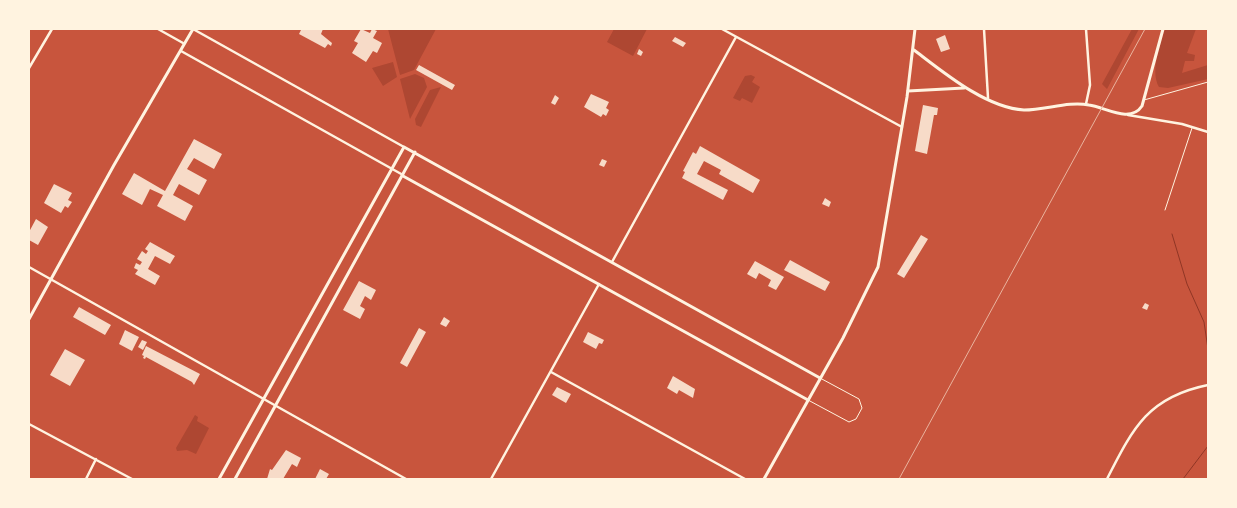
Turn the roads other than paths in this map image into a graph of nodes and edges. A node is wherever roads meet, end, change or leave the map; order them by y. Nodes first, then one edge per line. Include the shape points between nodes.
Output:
1 (52, 29) edge
2 (158, 29) edge
3 (193, 29) edge
4 (722, 29) edge
5 (916, 29) edge
6 (984, 29) edge
7 (1086, 29) edge
8 (1162, 29) edge
9 (736, 37) junction
10 (183, 43) junction
11 (914, 50) junction
12 (179, 51) junction
13 (29, 68) edge
14 (1208, 82) edge
15 (965, 88) junction
16 (908, 90) junction
17 (988, 98) junction
18 (1144, 100) junction
19 (1086, 104) junction
20 (1127, 115) junction
21 (902, 127) junction
22 (1192, 127) junction
23 (1208, 132) edge
24 (404, 146) junction
25 (415, 152) junction
26 (392, 170) junction
27 (403, 176) junction
28 (1165, 210) dead end
29 (612, 262) junction
30 (29, 267) edge
31 (51, 279) junction
32 (600, 284) junction
33 (29, 319) edge
34 (551, 372) junction
35 (820, 378) junction
36 (1208, 385) edge
37 (264, 398) junction
38 (808, 400) junction
39 (276, 407) junction
40 (29, 424) edge
41 (96, 459) junction
42 (86, 479) edge
43 (132, 479) edge
44 (219, 479) edge
45 (235, 479) edge
46 (406, 479) edge
47 (491, 479) edge
48 (745, 479) edge
49 (764, 479) edge
50 (1107, 479) edge

1 - 13 street
2 - 10 street
3 - 10 street
3 - 24 street
4 - 9 street
5 - 11 street
6 - 17 street
7 - 19 street via 1090,85
8 - 18 street
9 - 21 street
9 - 29 street
10 - 12 street
11 - 15 street
11 - 16 street
12 - 26 street
12 - 31 street
14 - 18 lane
15 - 16 street
15 - 17 street
16 - 21 street
17 - 19 street via 1023,110
18 - 20 street via 1140,109
19 - 20 street
20 - 22 street
21 - 35 street via 878,267
22 - 23 street
22 - 28 lane
24 - 25 street
24 - 26 street
25 - 27 street
25 - 29 street
26 - 27 street
26 - 37 street
27 - 32 street
27 - 39 street
29 - 35 street
30 - 31 street
31 - 33 street
31 - 37 street
32 - 34 street
32 - 38 street
34 - 47 street
34 - 48 street
35 - 38 street
35 - 38 lane via 859,399 862,408 856,419 849,422
36 - 50 street via 1168,398 1140,420
37 - 39 street
37 - 44 street
38 - 49 street
39 - 45 street
39 - 46 street
40 - 41 street
41 - 42 street
41 - 43 street

